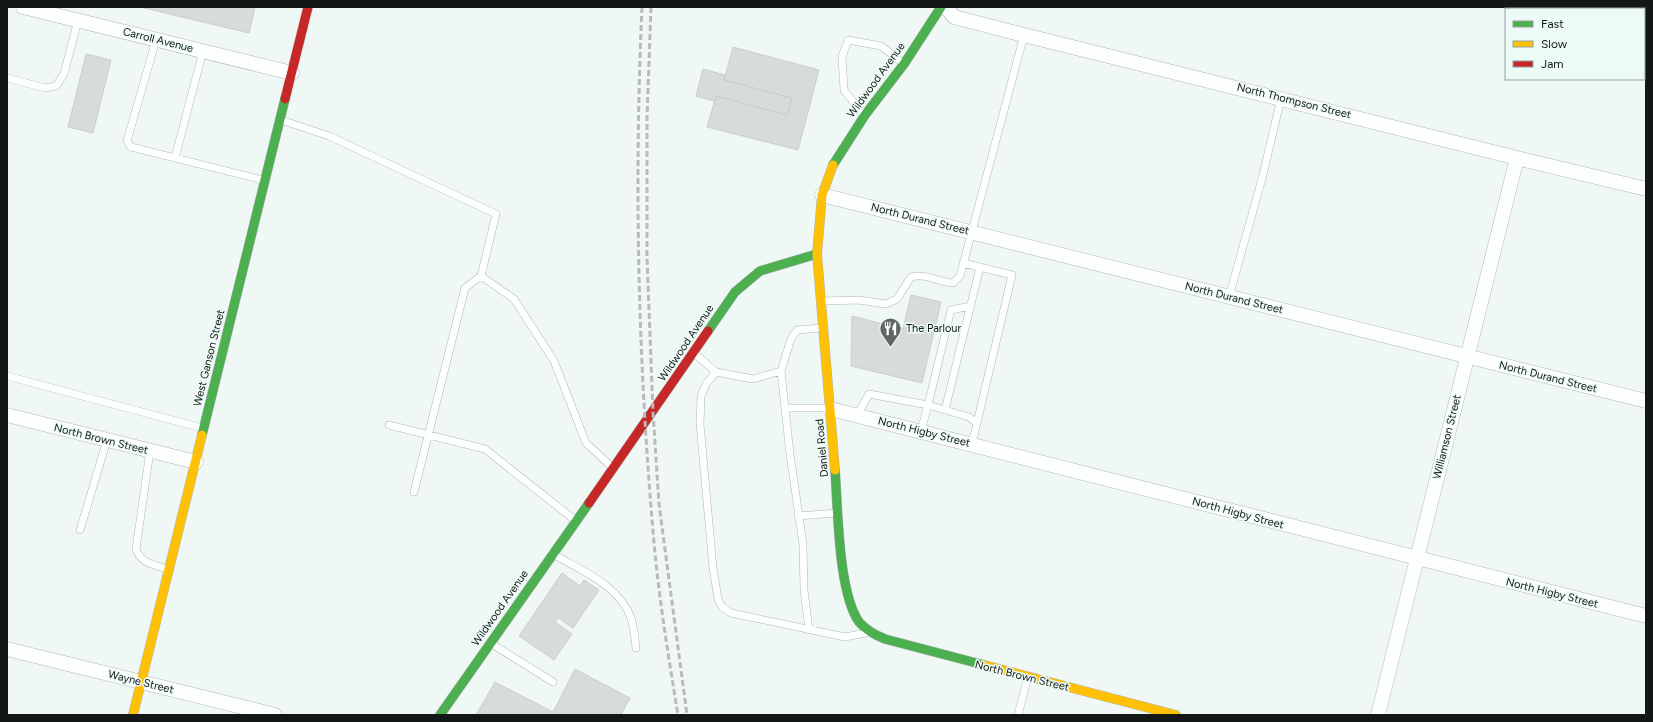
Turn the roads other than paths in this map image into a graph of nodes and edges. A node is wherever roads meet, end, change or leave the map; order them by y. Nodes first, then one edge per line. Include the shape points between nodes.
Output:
1 (23, 7) edge
2 (308, 7) edge
3 (941, 7) edge
4 (946, 7) edge
5 (78, 20) junction
6 (1024, 35) junction
7 (156, 40) junction
8 (203, 51) junction
9 (904, 64) junction
10 (292, 73) junction
11 (7, 78) edge
12 (1281, 98) junction
13 (865, 115) junction
14 (280, 120) junction
15 (175, 158) junction
16 (1517, 158) junction
17 (265, 181) junction
18 (1646, 188) edge
19 (822, 195) junction
20 (970, 232) junction
21 (818, 254) junction
22 (963, 263) junction
23 (980, 267) junction
24 (481, 276) junction
25 (1229, 297) junction
26 (822, 301) junction
27 (971, 306) junction
28 (824, 327) junction
29 (694, 353) junction
30 (1467, 357) junction
31 (781, 371) junction
32 (716, 372) junction
33 (7, 376) edge
34 (1646, 401) edge
35 (928, 405) junction
36 (785, 408) junction
37 (830, 409) junction
38 (945, 410) junction
39 (7, 415) edge
40 (857, 415) junction
41 (976, 423) junction
42 (389, 425) dead end
43 (204, 429) junction
44 (921, 431) junction
45 (428, 435) junction
46 (107, 440) junction
47 (972, 443) junction
48 (150, 451) junction
49 (196, 462) junction
50 (613, 468) junction
51 (414, 492) dead end
52 (839, 513) junction
53 (798, 516) junction
54 (576, 521) junction
55 (80, 530) dead end
56 (553, 554) junction
57 (1417, 559) junction
58 (169, 569) junction
59 (1646, 616) edge
60 (810, 630) junction
61 (870, 632) junction
62 (490, 643) junction
63 (636, 648) dead end
64 (7, 649) edge
65 (1028, 677) junction
66 (142, 682) junction
67 (554, 682) dead end
68 (133, 715) edge
69 (275, 715) edge
70 (440, 715) edge
71 (1018, 715) edge
72 (1176, 715) edge
73 (1378, 715) edge

1 - 5 street, Carroll Avenue
2 - 10 street, West Ganson Street
3 - 9 street, Wildwood Avenue
4 - 6 street, North Thompson Street via 954,17
5 - 7 street, Carroll Avenue
5 - 11 lane via 64,74 56,86 45,88
6 - 12 street, North Thompson Street
6 - 20 lane
7 - 8 street, Carroll Avenue
7 - 15 lane via 127,141 131,147
8 - 10 street, Carroll Avenue
8 - 15 lane
9 - 13 street, Wildwood Avenue
9 - 13 lane via 880,46 848,40 842,57 844,90
10 - 14 street, West Ganson Street
12 - 16 street, North Thompson Street
12 - 25 lane via 1263,175
13 - 19 street, Wildwood Avenue via 833,164
14 - 17 street, West Ganson Street
14 - 24 lane via 329,136 496,214
15 - 17 lane
16 - 18 street, North Thompson Street
16 - 30 street, Williamson Street
17 - 43 street, West Ganson Street
19 - 20 street, North Durand Street
19 - 21 street, Wildwood Avenue
20 - 22 lane
20 - 25 street, North Durand Street
21 - 26 street, Daniel Road
21 - 29 street, Wildwood Avenue via 760,271 735,292
22 - 23 lane
22 - 26 lane via 960,276 953,283 918,275 911,277 896,299 886,304 858,300
23 - 27 lane
23 - 41 lane via 1012,275
24 - 45 lane via 465,288
24 - 50 lane via 514,299 554,361 586,443
25 - 30 street, North Durand Street
26 - 28 street, Daniel Road
27 - 35 lane via 951,310
27 - 38 lane
28 - 31 lane via 797,330 791,339
28 - 37 street, Daniel Road
29 - 32 lane
29 - 50 street, Wildwood Avenue
30 - 34 street, North Durand Street
30 - 57 street, Williamson Street
31 - 32 lane via 753,379
31 - 36 lane
32 - 60 lane via 706,384 701,396 700,424 718,599 722,608 731,613
33 - 43 lane
35 - 38 lane
35 - 40 lane via 869,394
35 - 44 lane
36 - 37 lane
36 - 53 lane
37 - 40 street, North Higby Street
37 - 52 street, Daniel Road
38 - 41 lane via 969,417
39 - 46 street, North Brown Street
40 - 44 street, North Higby Street
41 - 47 lane
42 - 45 lane
43 - 49 street, West Ganson Street
44 - 47 street, North Higby Street
45 - 51 lane
45 - 54 lane via 485,449
46 - 48 street, North Brown Street
46 - 55 lane
47 - 57 street, North Higby Street
48 - 49 street, North Brown Street
48 - 58 lane via 136,549 138,558 142,561
49 - 58 street, West Ganson Street
50 - 54 street, Wildwood Avenue
52 - 53 lane
52 - 61 street, Daniel Road via 844,577 849,598 855,616
53 - 60 lane
54 - 56 street, Wildwood Avenue
56 - 62 street, Wildwood Avenue
56 - 63 lane via 606,586 621,601 631,618
57 - 59 street, North Higby Street
57 - 73 street, Williamson Street
58 - 66 street, West Ganson Street
60 - 61 lane via 845,637
61 - 65 street, North Brown Street via 912,647
62 - 67 lane
62 - 70 street, Wildwood Avenue
64 - 66 street, Wayne Street
65 - 71 lane
65 - 72 street, North Brown Street
66 - 68 street, West Ganson Street
66 - 69 street, Wayne Street

